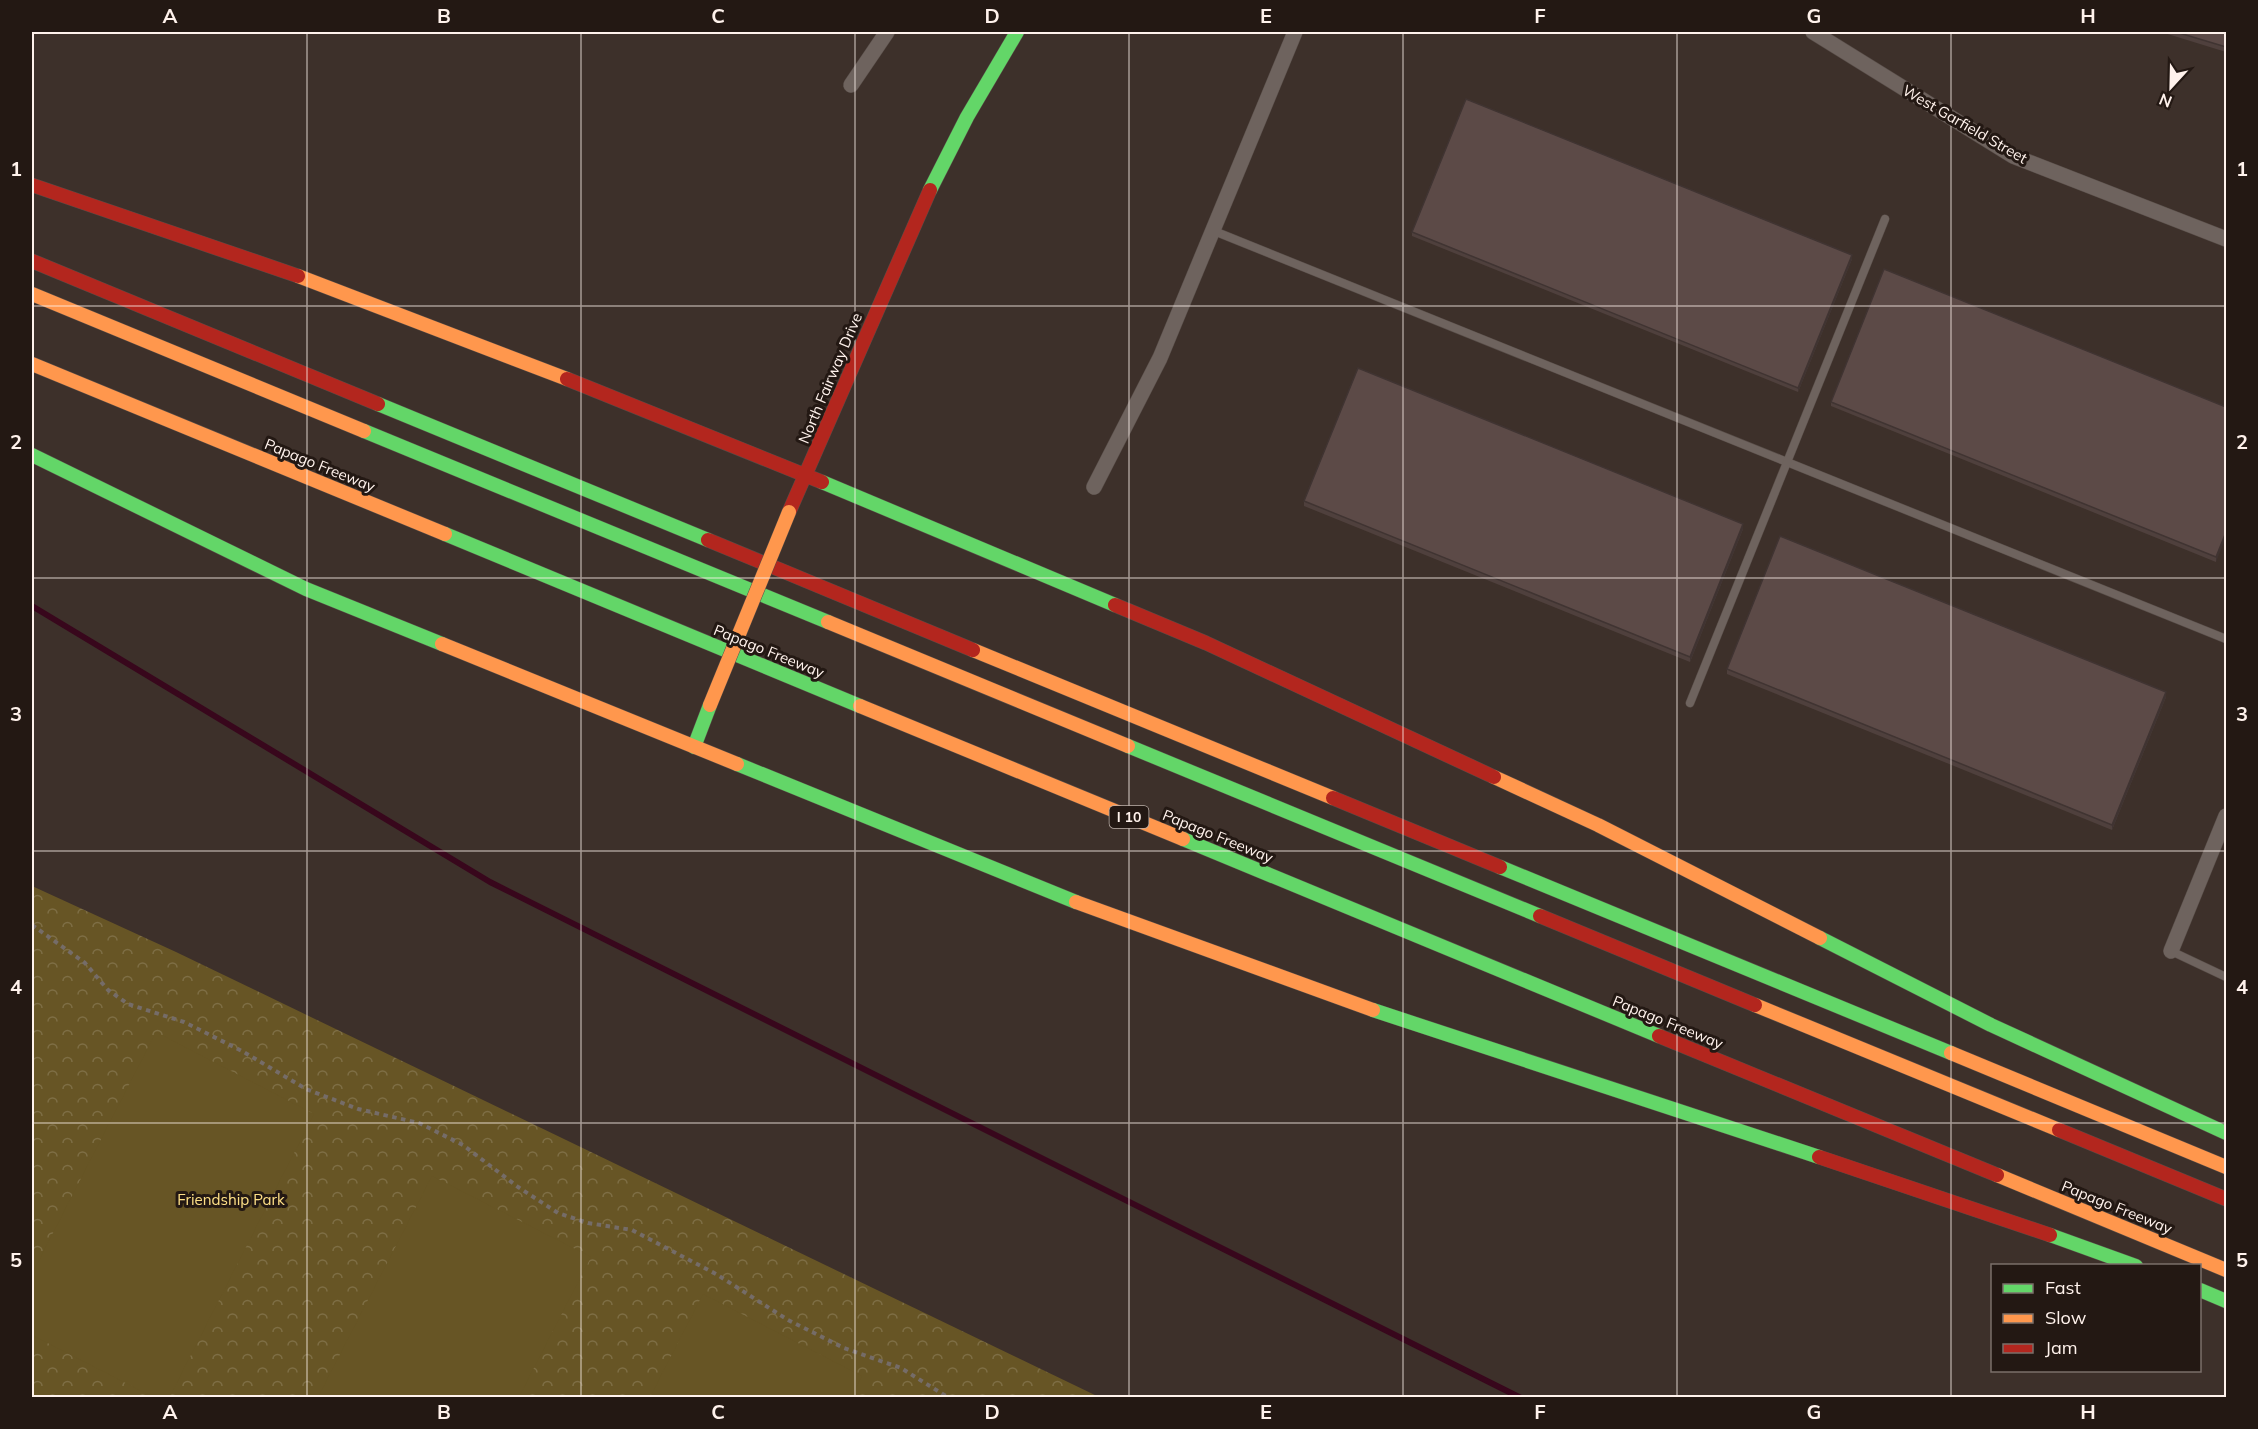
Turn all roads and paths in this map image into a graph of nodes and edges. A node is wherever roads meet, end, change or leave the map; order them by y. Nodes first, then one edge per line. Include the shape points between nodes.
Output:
1 (887, 32) edge
2 (1017, 32) edge
3 (1295, 32) edge
4 (1812, 32) edge
5 (851, 85) dead end
6 (32, 185) edge
7 (1886, 219) dead end
8 (1214, 231) junction
9 (2226, 239) edge
10 (32, 261) edge
11 (32, 294) edge
12 (32, 364) edge
13 (32, 455) edge
14 (1788, 463) junction
15 (807, 476) junction
16 (1094, 487) dead end
17 (2226, 639) edge
18 (1690, 703) dead end
19 (694, 747) junction
20 (2226, 816) edge
21 (32, 925) edge
22 (2171, 951) joint
23 (2226, 977) edge
24 (2226, 1134) edge
25 (2226, 1167) edge
26 (2226, 1199) edge
27 (2130, 1264) edge
28 (2226, 1270) edge
29 (2201, 1291) edge
30 (2226, 1301) edge
31 (949, 1398) edge

1 - 5 street
2 - 15 main road, North Fairway Drive via 927,198
3 - 8 street
4 - 9 street, West Garfield Street via 2013,156
6 - 15 main road via 283,270 451,333
7 - 14 lane
8 - 14 lane
8 - 16 street via 1160,358
10 - 25 main road
11 - 26 main road
12 - 28 main road, Papago Freeway / I 10
13 - 19 main road via 306,590
14 - 17 lane
14 - 18 lane
15 - 19 main road, North Fairway Drive, bridge
15 - 24 main road via 1206,643 1393,728 1598,825 1991,1025
19 - 27 main road via 1113,917 1322,993 1948,1198
20 - 22 street
21 - 31 path via 85,963 108,990 128,1004 184,1022 306,1089 358,1109 419,1123 464,1145 558,1213 588,1223 632,1230 716,1274 788,1320 844,1348 901,1368
22 - 23 lane
29 - 30 main road

